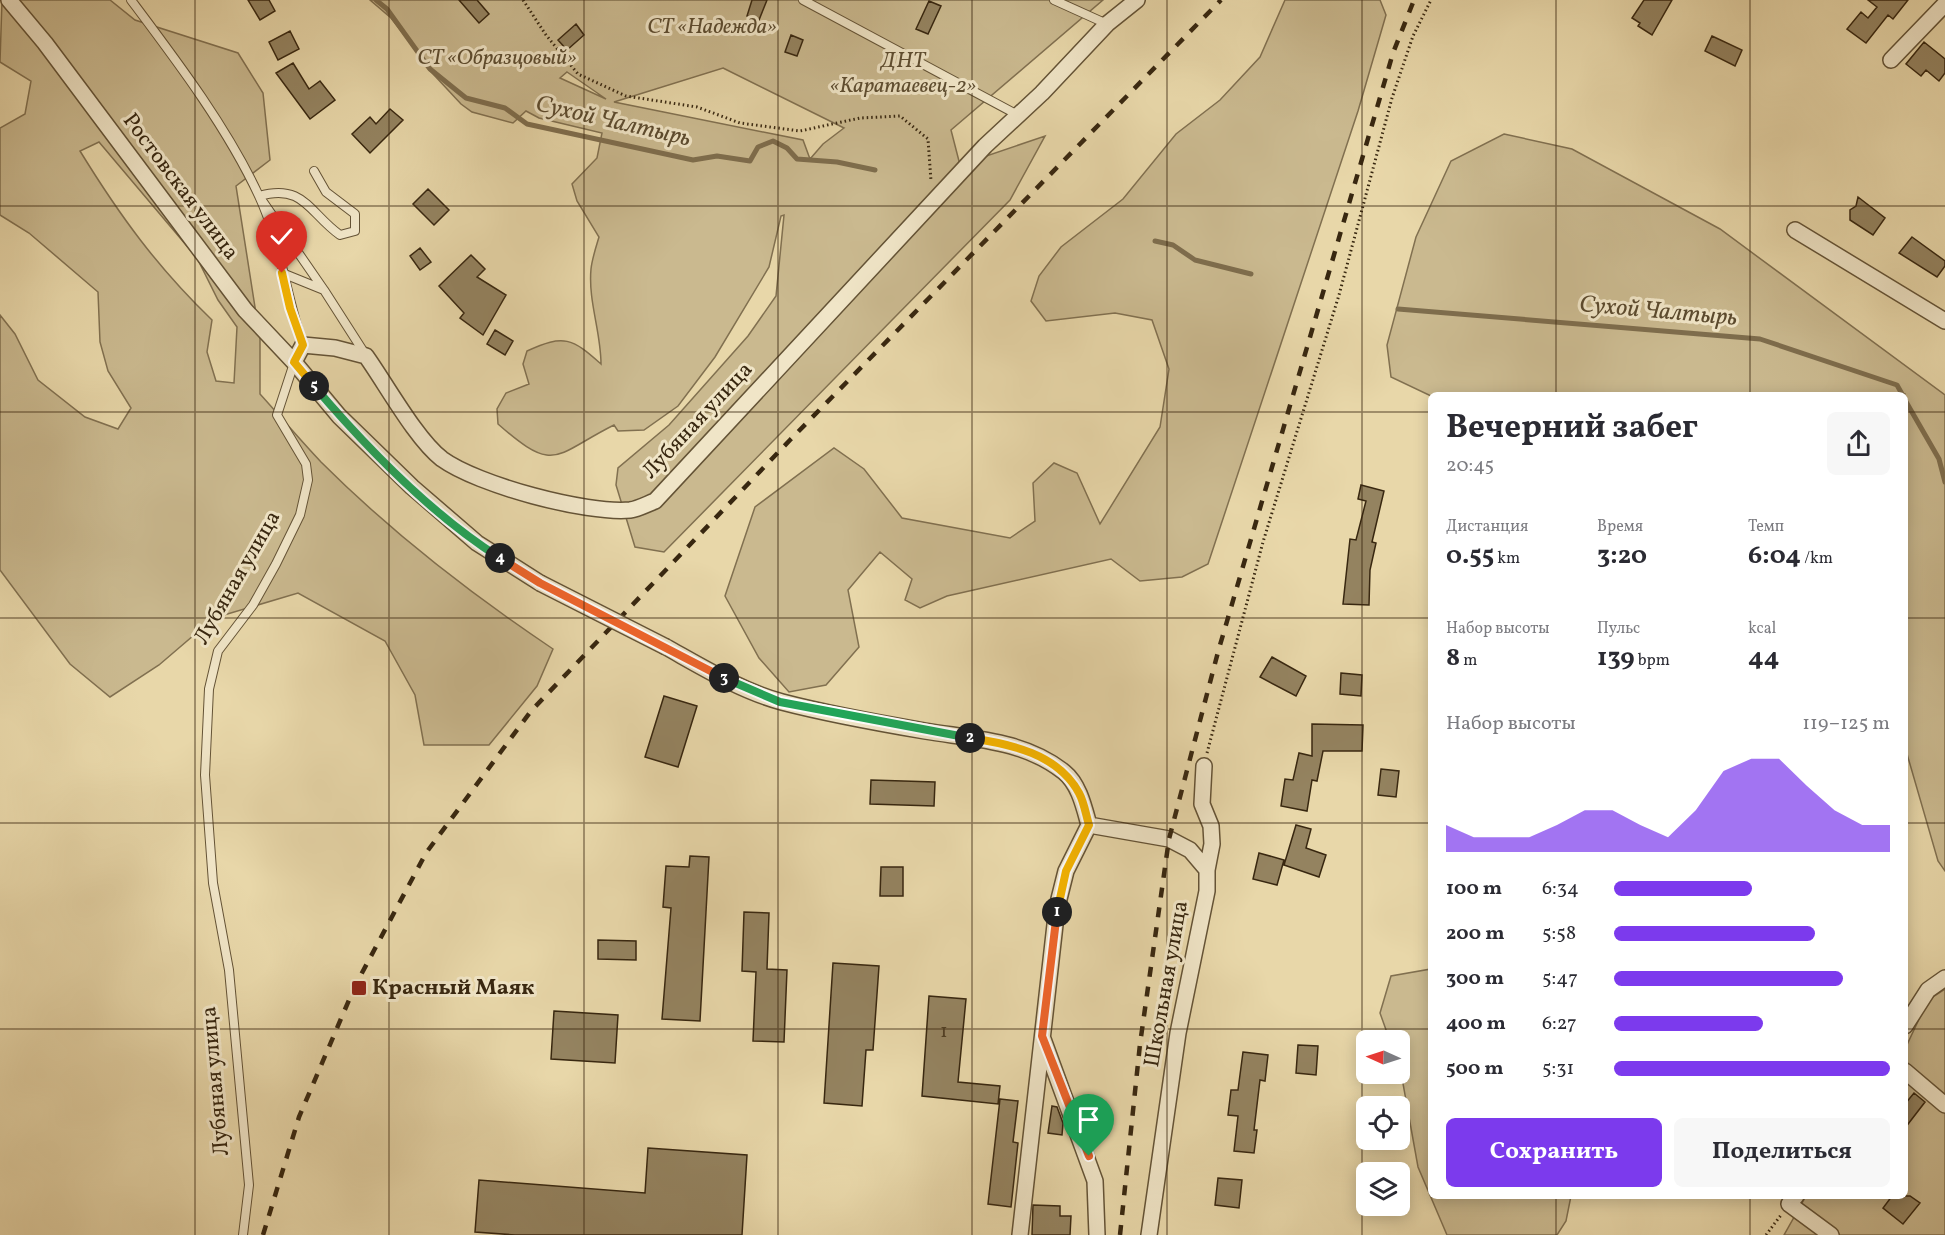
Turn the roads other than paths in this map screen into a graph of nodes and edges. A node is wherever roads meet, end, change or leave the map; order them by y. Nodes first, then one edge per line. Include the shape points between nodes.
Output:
1 (9, 0) edge
2 (131, 0) edge
3 (803, 0) edge
4 (1054, 0) edge
5 (1137, 0) edge
6 (1945, 4) edge
7 (1107, 24) junction
8 (1891, 60) dead end
9 (1016, 114) junction
10 (314, 171) dead end
11 (259, 196) junction
12 (1795, 230) dead end
13 (282, 273) junction
14 (324, 290) junction
15 (1945, 321) edge
16 (303, 345) junction
17 (366, 356) junction
18 (294, 362) junction
19 (1204, 766) road end
20 (1089, 825) junction
21 (1207, 870) junction
22 (1945, 978) edge
23 (1908, 1021) edge
24 (1042, 1036) junction
25 (1908, 1074) edge
26 (1945, 1105) edge
27 (1792, 1200) edge
28 (243, 1235) edge
29 (1020, 1235) edge
30 (1097, 1235) edge
31 (1149, 1235) edge
32 (1831, 1235) edge

1 - 18 street, Ростовская улица via 244,310
2 - 11 lane, Ростовская улица via 179,66
3 - 9 lane
4 - 7 lane
5 - 7 street, Лубяная улица
6 - 8 street
7 - 9 street, Лубяная улица via 1042,93
9 - 17 street, Лубяная улица via 656,501 632,510 592,510 545,499 458,468 441,458 420,434
10 - 11 lane via 326,192 355,214 354,231 340,235 307,202 288,192
11 - 13 lane, Ростовская улица
11 - 14 lane
12 - 15 street
13 - 14 lane
13 - 16 lane, Ростовская улица
14 - 17 lane
16 - 17 street
16 - 18 street, Лубяная улица
18 - 20 street, Ростовская улица, bridge via 339,416 412,487 477,543 540,583 780,702 1007,744 1041,757 1066,773 1080,794
18 - 28 lane, Лубяная улица via 277,415 306,464 308,480 300,514 253,605 218,651 209,689 205,775 213,883 229,970 249,1185
19 - 21 street, Школьная улица via 1202,804 1211,826 1212,844
20 - 21 street via 1169,839 1190,850
20 - 24 street via 1066,871 1057,908
21 - 31 street, Школьная улица via 1207,891 1178,1033
22 - 23 street via 1928,990
24 - 29 street
24 - 30 street via 1093,1173
25 - 26 street
27 - 32 street

